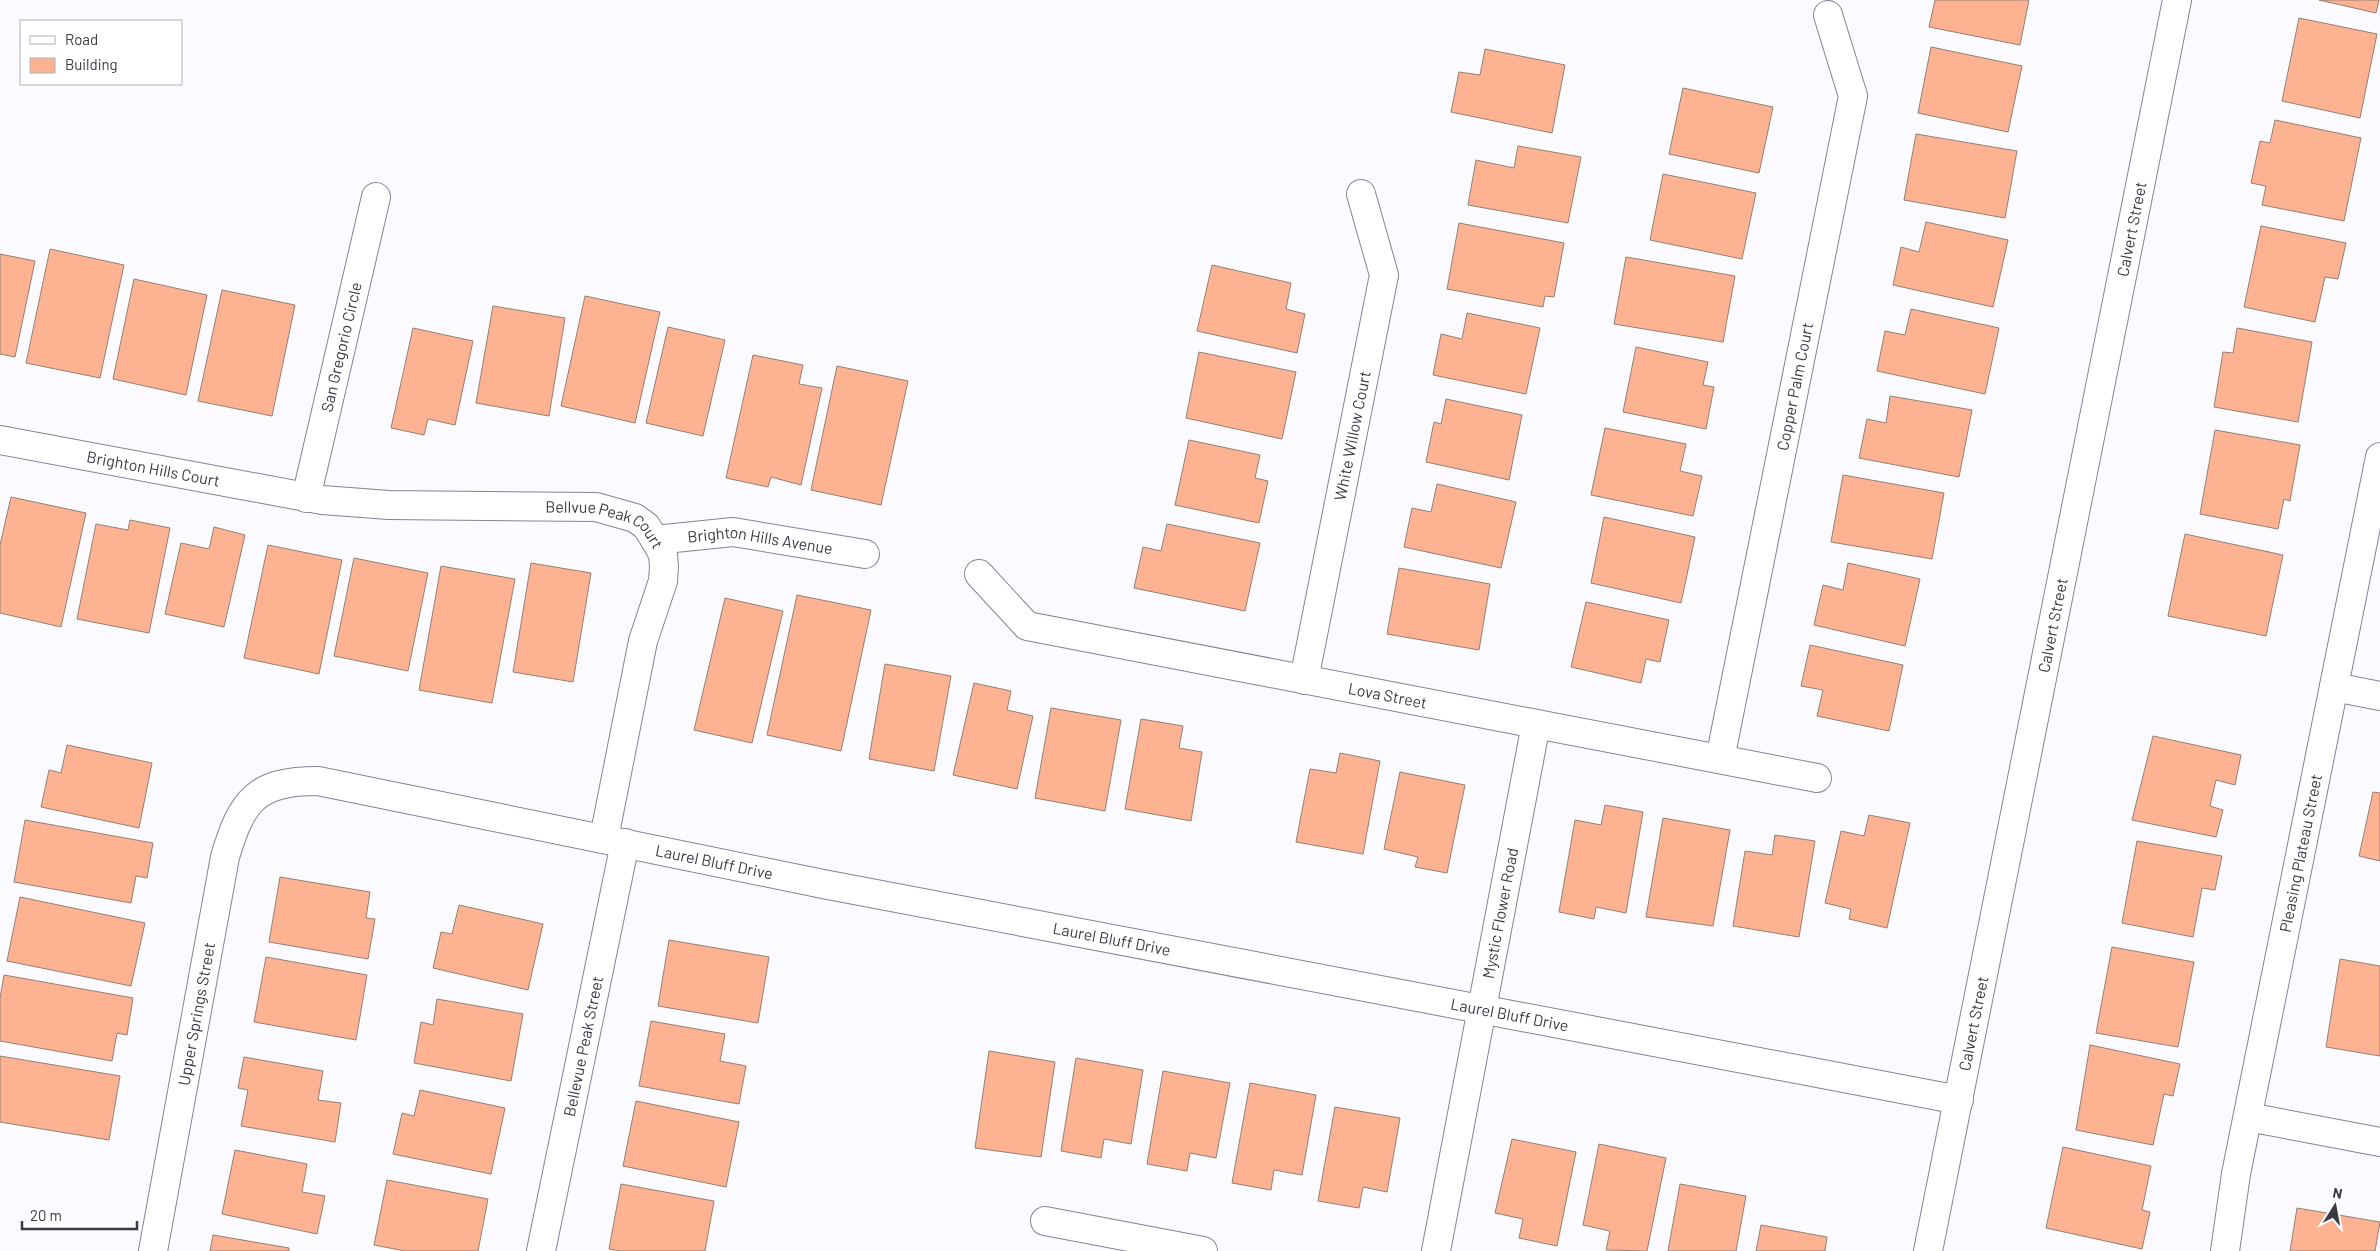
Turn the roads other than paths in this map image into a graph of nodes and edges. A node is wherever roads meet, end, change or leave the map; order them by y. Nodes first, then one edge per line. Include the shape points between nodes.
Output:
1 (2178, 0) edge
2 (1828, 15) dead end
3 (1361, 194) dead end
4 (376, 197) dead end
5 (0, 440) edge
6 (2380, 457) edge
7 (306, 498) junction
8 (655, 540) junction
9 (865, 554) dead end
10 (979, 574) dead end
11 (1304, 680) junction
12 (2334, 688) junction
13 (2380, 696) edge
14 (1536, 724) junction
15 (1720, 759) junction
16 (1817, 778) dead end
17 (265, 788) joint
18 (614, 841) junction
19 (1481, 1010) junction
20 (1959, 1100) junction
21 (2248, 1117) junction
22 (2380, 1142) edge
23 (1045, 1221) dead end
24 (1198, 1250) edge
25 (153, 1251) edge
26 (542, 1251) edge
27 (1436, 1251) edge
28 (1928, 1251) edge
29 (2225, 1251) edge

1 - 20 street, Calvert Street
2 - 15 street, Copper Palm Court via 1853,96
3 - 11 street, White Willow Court via 1384,275
4 - 7 street, San Gregorio Circle
5 - 7 street, Brighton Hills Court
6 - 12 street, Pleasing Plateau Street
7 - 8 street, Bellvue Peak Court via 389,505 596,507 635,518 646,526
8 - 9 street, Brighton Hills Avenue via 733,532
8 - 18 street, Bellvue Peak Court via 663,554 662,582 643,641
10 - 11 street, Lova Street via 1027,626
11 - 14 street, Lova Street
12 - 13 street
12 - 21 street, Pleasing Plateau Street
14 - 15 street, Lova Street
14 - 19 street, Mystic Flower Road
15 - 16 street, Lova Street
17 - 18 street, Laurel Bluff Drive via 289,781 318,781
17 - 25 street, Upper Springs Street via 246,806 233,828 225,857
18 - 19 street, Laurel Bluff Drive
18 - 26 street, Bellevue Peak Street
19 - 20 street, Laurel Bluff Drive
19 - 27 street, Mystic Flower Road
20 - 28 street, Calvert Street
21 - 22 street
21 - 29 street, Pleasing Plateau Street
23 - 24 street

